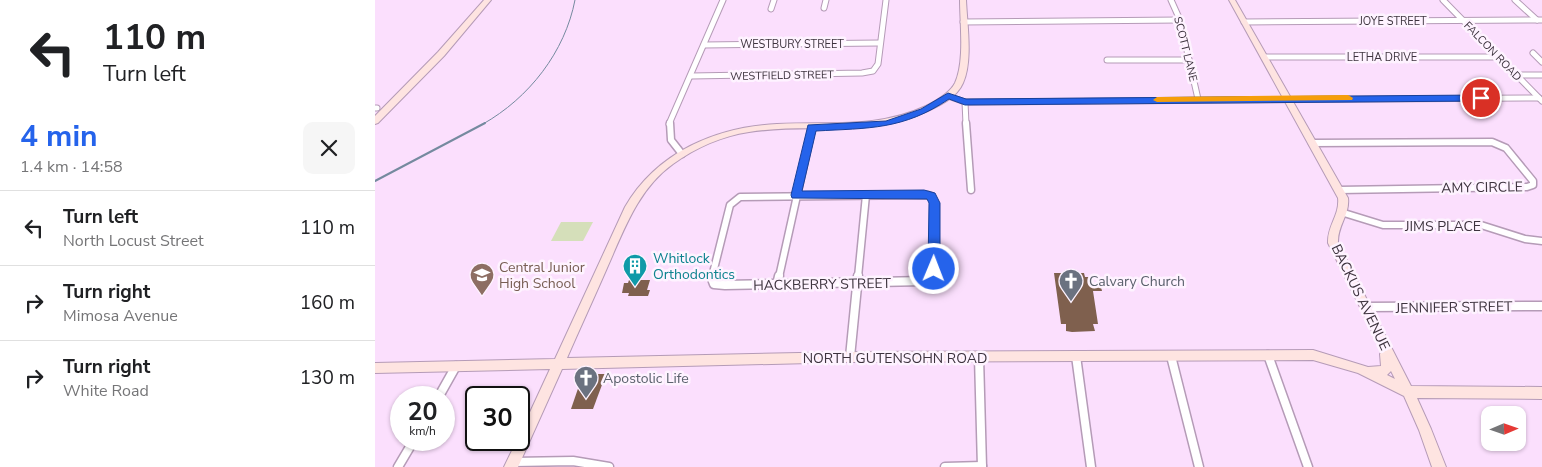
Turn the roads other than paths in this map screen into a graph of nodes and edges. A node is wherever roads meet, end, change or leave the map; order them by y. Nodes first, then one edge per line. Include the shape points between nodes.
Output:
1 (489, 0) edge
2 (723, 0) edge
3 (774, 0) edge
4 (826, 0) edge
5 (886, 0) edge
6 (963, 0) edge
7 (1171, 0) edge
8 (1232, 0) edge
9 (1443, 0) edge
10 (1515, 0) edge
11 (824, 8) dead end
12 (771, 9) dead end
13 (1180, 20) junction
14 (1540, 20) edge
15 (1463, 21) junction
16 (963, 22) junction
17 (1244, 22) junction
18 (880, 43) junction
19 (704, 45) junction
20 (1542, 53) edge
21 (1264, 57) junction
22 (1499, 57) junction
23 (1107, 60) dead end
24 (1189, 60) junction
25 (1542, 62) edge
26 (1517, 75) junction
27 (1542, 75) edge
28 (691, 76) junction
29 (948, 96) junction
30 (1287, 98) junction
31 (1198, 99) junction
32 (1540, 99) edge
33 (965, 102) junction
34 (375, 121) edge
35 (812, 128) junction
36 (1312, 142) junction
37 (682, 154) junction
38 (971, 190) dead end
39 (1339, 190) junction
40 (796, 195) junction
41 (866, 195) junction
42 (1344, 213) junction
43 (1542, 241) edge
44 (858, 283) junction
45 (777, 284) junction
46 (1542, 306) edge
47 (1365, 308) junction
48 (1383, 342) junction
49 (1268, 355) junction
50 (1076, 356) junction
51 (1171, 356) junction
52 (850, 357) junction
53 (979, 357) junction
54 (558, 363) junction
55 (456, 366) junction
56 (1354, 367) junction
57 (377, 371) edge
58 (445, 386) edge
59 (1408, 392) junction
60 (1542, 393) edge
61 (407, 451) edge
62 (512, 465) edge
63 (398, 467) edge
64 (609, 467) edge
65 (945, 467) edge
66 (982, 467) edge
67 (1091, 467) edge
68 (1199, 467) edge
69 (1308, 467) edge
70 (1439, 467) edge

1 - 34 street
2 - 19 street
3 - 12 street
4 - 11 street
5 - 18 street
6 - 16 street
7 - 13 street, SCOTT LANE
8 - 17 street
9 - 15 street, FALCON ROAD
10 - 14 street
13 - 16 street
13 - 24 street, SCOTT LANE
14 - 15 street, JOYE STREET
15 - 17 street, JOYE STREET
15 - 22 street, FALCON ROAD
16 - 29 street via 962,74 959,84
17 - 21 street
18 - 19 street, WESTBURY STREET
18 - 28 street, WESTFIELD STREET via 873,71 862,73
19 - 28 street
20 - 25 street via 1533,53
21 - 22 street, LETHA DRIVE
21 - 30 street
22 - 26 street, FALCON ROAD
23 - 24 street
24 - 31 street, SCOTT LANE
26 - 27 street
26 - 32 street, FALCON ROAD
28 - 37 street via 668,131
29 - 33 street
29 - 35 street via 925,111 887,124
30 - 31 street
30 - 32 street
30 - 36 street
31 - 33 street
33 - 38 street
35 - 37 street via 758,128 736,132 715,137
35 - 40 street
36 - 39 street
36 - 39 street, AMY CIRCLE via 1493,142 1510,152 1533,181 1533,185 1527,187
37 - 54 street via 652,176 639,191
39 - 42 street
40 - 41 street
40 - 45 street
40 - 45 street, HACKBERRY STREET via 736,199 730,205 711,275 714,284 725,286
41 - 44 street
41 - 44 street, HACKBERRY STREET via 931,196 935,203 934,269 930,279 918,282
42 - 43 street, JIMS PLACE via 1383,226 1481,225
42 - 47 street, BACKUS AVENUE via 1331,235
44 - 45 street, HACKBERRY STREET
44 - 52 street
46 - 47 street, JENNIFER STREET
47 - 48 street, BACKUS AVENUE
48 - 56 street via 1388,359 1385,370 1376,372
48 - 59 street, BACKUS AVENUE
49 - 51 street, NORTH GUTENSOHN ROAD
49 - 56 street, NORTH GUTENSOHN ROAD via 1313,355
49 - 69 street
50 - 51 street, NORTH GUTENSOHN ROAD
50 - 53 street, NORTH GUTENSOHN ROAD
50 - 67 street
51 - 68 street
52 - 53 street, NORTH GUTENSOHN ROAD
52 - 54 street, NORTH GUTENSOHN ROAD
53 - 66 street
54 - 55 street, NORTH GUTENSOHN ROAD
54 - 62 street
55 - 57 street, NORTH GUTENSOHN ROAD
55 - 58 street
56 - 59 street, NORTH GUTENSOHN ROAD
59 - 60 street
59 - 70 street, BACKUS AVENUE
61 - 63 street
62 - 64 street via 573,461
65 - 66 street

